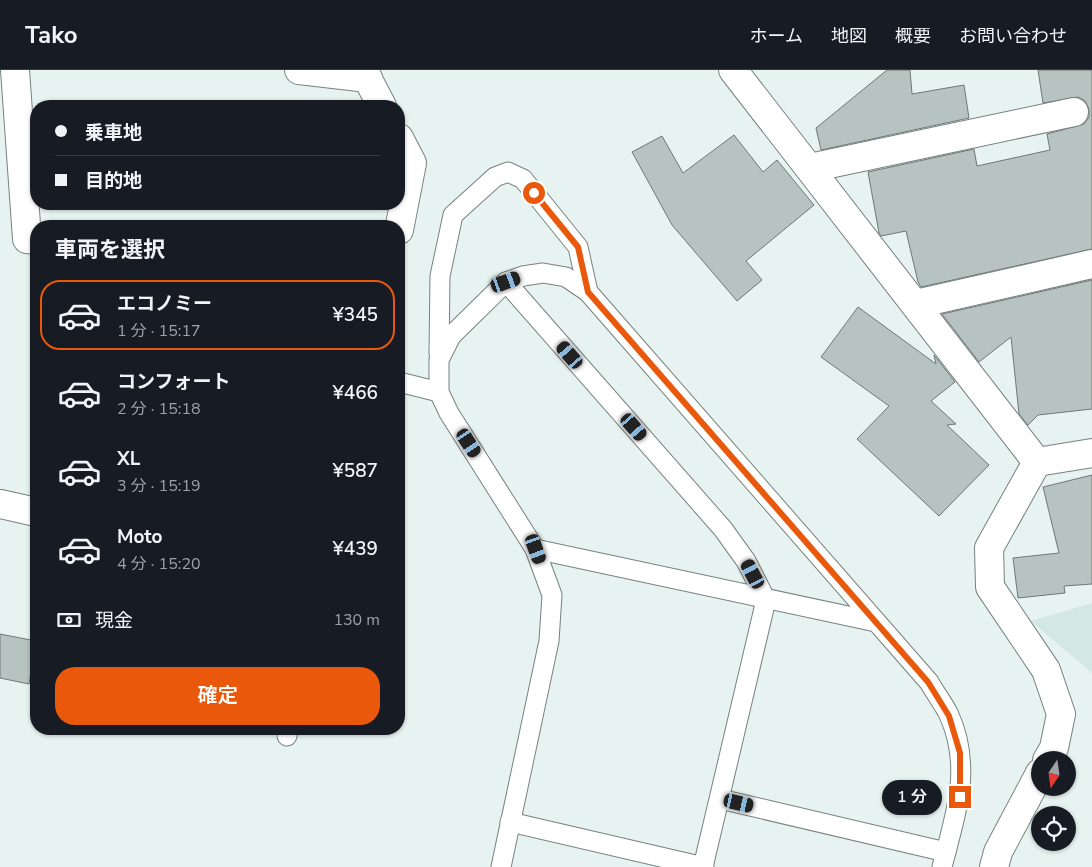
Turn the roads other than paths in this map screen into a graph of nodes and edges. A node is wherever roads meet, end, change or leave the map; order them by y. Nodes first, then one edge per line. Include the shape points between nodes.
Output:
1 (15, 70) edge
2 (299, 70) edge
3 (733, 70) edge
4 (365, 74) edge
5 (379, 100) edge
6 (1074, 112) dead end
7 (405, 150) edge
8 (810, 168) junction
9 (405, 199) edge
10 (30, 239) edge
11 (1092, 264) edge
12 (506, 282) junction
13 (588, 292) junction
14 (916, 304) junction
15 (439, 360) junction
16 (405, 384) edge
17 (439, 392) junction
18 (1092, 453) edge
19 (1037, 462) junction
20 (0, 504) edge
21 (30, 511) edge
22 (536, 549) junction
23 (766, 600) junction
24 (876, 622) junction
25 (1052, 751) edge
26 (1031, 790) edge
27 (720, 799) junction
28 (510, 822) junction
29 (944, 859) edge
30 (501, 867) edge
31 (704, 867) edge
32 (994, 867) edge

1 - 10 street via 27,239
2 - 4 street
3 - 8 street
4 - 5 street
6 - 8 street
7 - 9 street via 412,163
8 - 14 street
11 - 14 street
12 - 13 lane via 543,273 566,277
12 - 15 lane via 451,336
12 - 23 lane via 723,529 746,561
13 - 15 lane via 578,247 523,179 508,172 495,177 453,216 440,276
13 - 24 lane
14 - 19 street
15 - 17 lane
16 - 17 lane
17 - 22 lane via 449,413
18 - 19 street
19 - 25 street via 989,548 990,587 1046,670 1062,714
20 - 21 street
22 - 23 lane
22 - 28 lane via 552,595 550,640
23 - 24 lane
23 - 27 lane
24 - 29 lane via 928,682 949,716 960,753 960,797
26 - 32 street via 998,852
27 - 29 lane
27 - 31 lane
28 - 30 lane
28 - 31 lane

